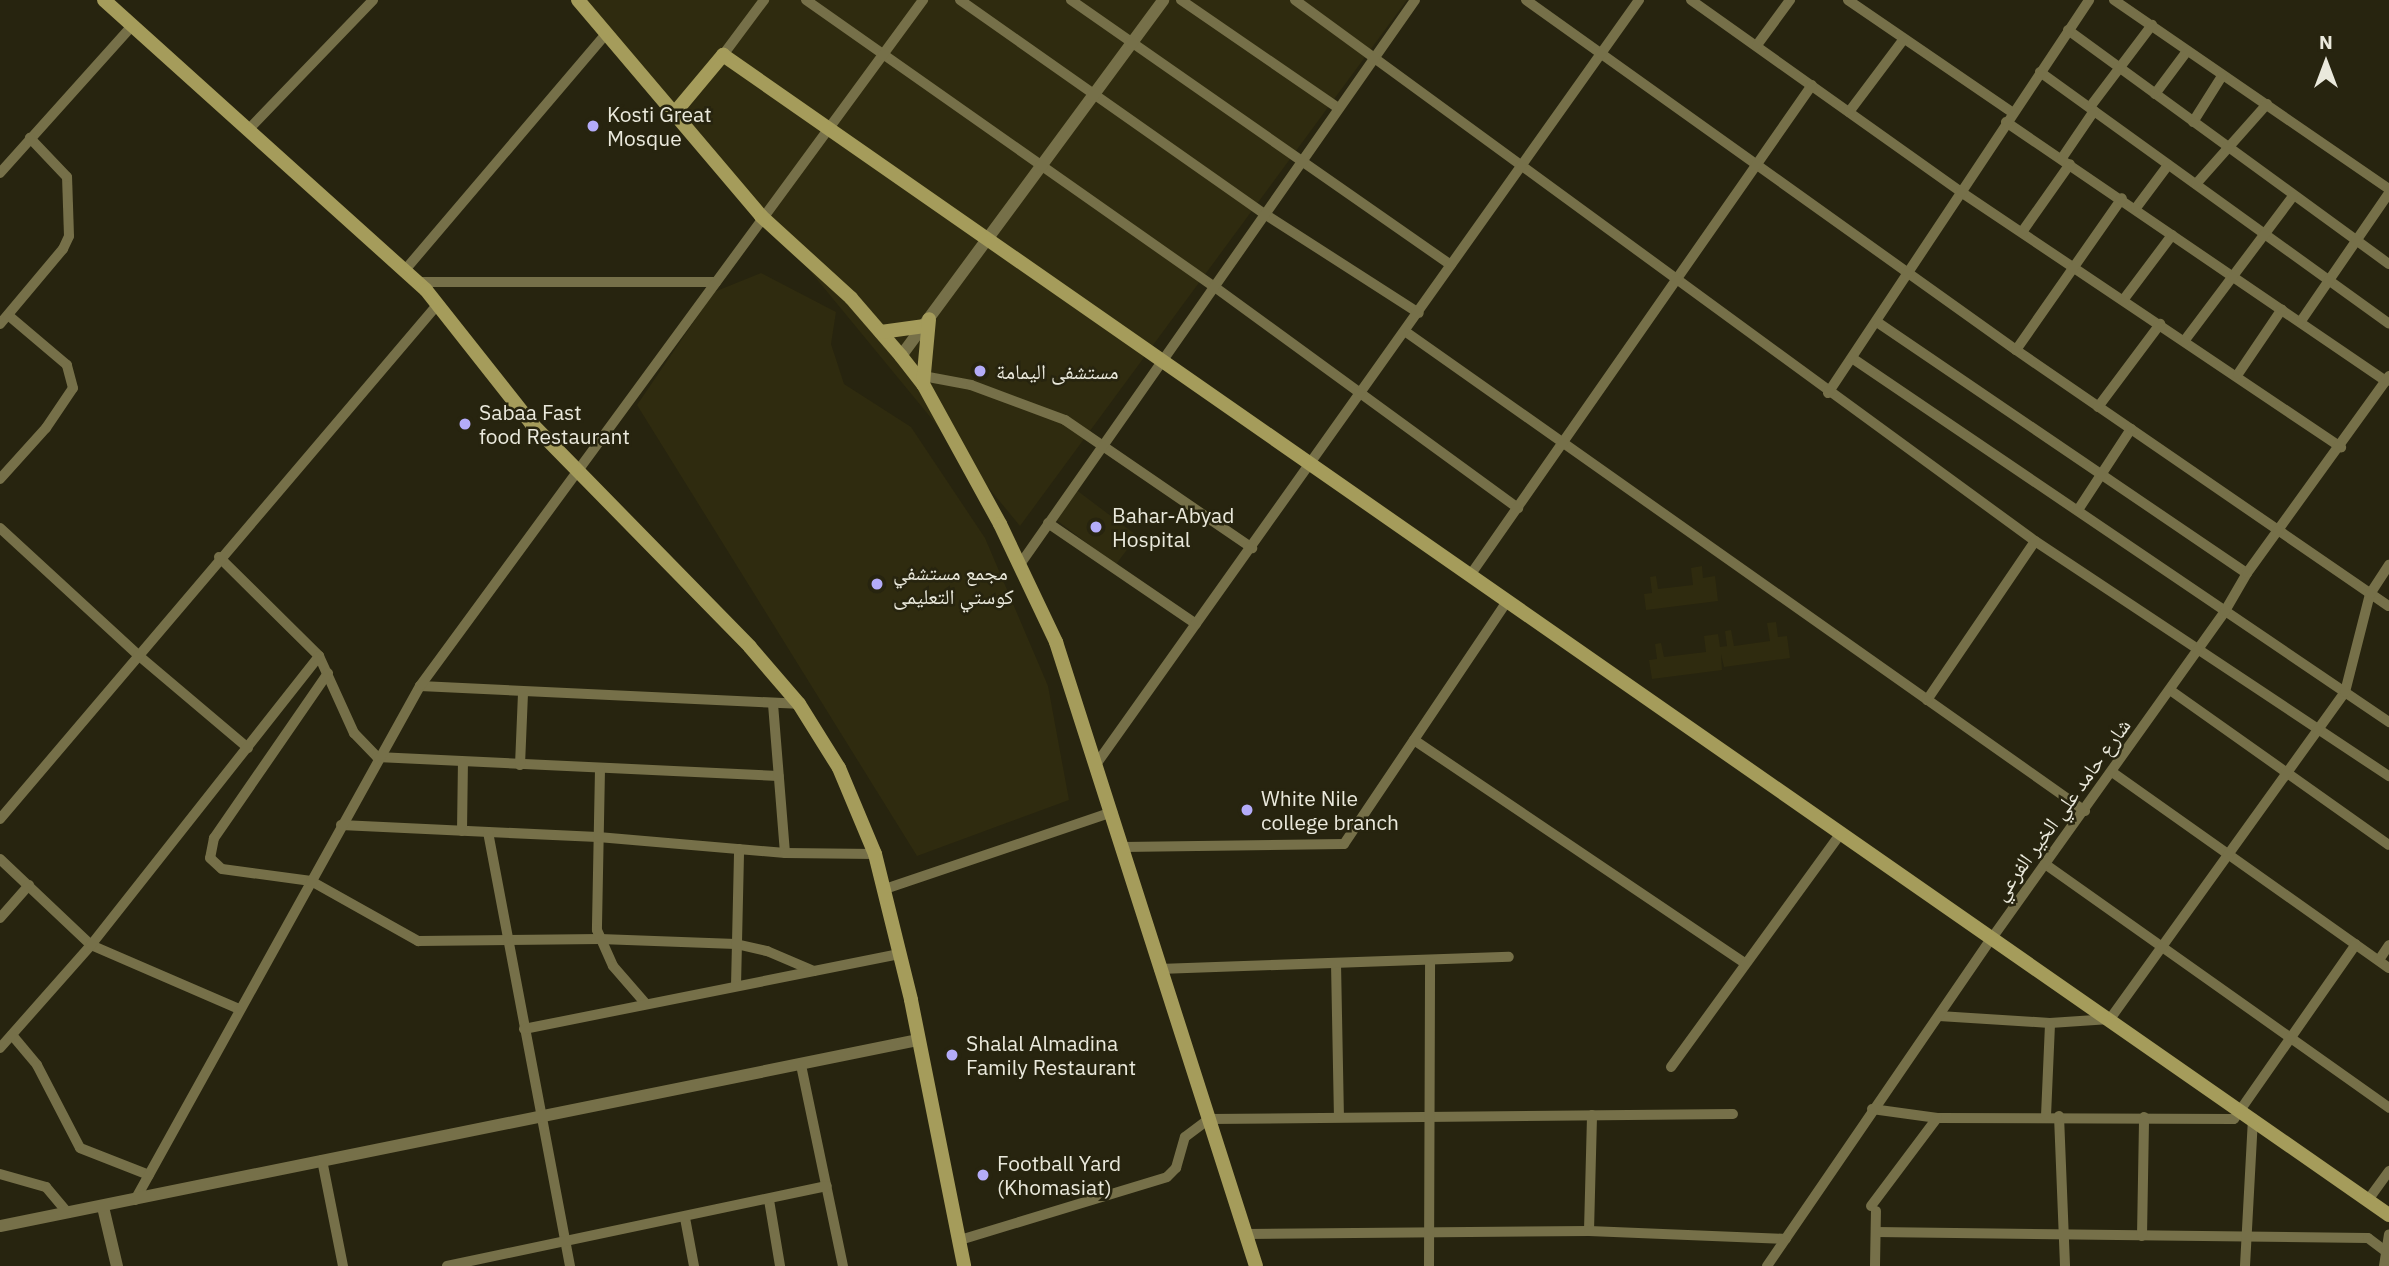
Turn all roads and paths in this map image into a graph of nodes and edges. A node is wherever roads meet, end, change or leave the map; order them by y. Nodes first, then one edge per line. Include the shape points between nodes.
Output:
1 (104, 0) edge
2 (373, 0) edge
3 (578, 0) edge
4 (764, 0) edge
5 (806, 0) edge
6 (923, 0) edge
7 (960, 0) edge
8 (1071, 0) edge
9 (1163, 0) edge
10 (1181, 0) edge
11 (1295, 0) edge
12 (1415, 0) edge
13 (1526, 0) edge
14 (1639, 0) edge
15 (1691, 0) edge
16 (1790, 0) edge
17 (1848, 0) edge
18 (2089, 0) edge
19 (2114, 0) edge
20 (2152, 25) junction
21 (132, 26) junction
22 (2068, 30) junction
23 (605, 35) junction
24 (1903, 40) junction
25 (1132, 42) junction
26 (1757, 45) junction
27 (1601, 51) junction
28 (2187, 51) junction
29 (880, 54) junction
30 (723, 55) junction
31 (1376, 56) junction
32 (2120, 68) junction
33 (2040, 72) junction
34 (2222, 76) junction
35 (1812, 85) junction
36 (1095, 93) junction
37 (2155, 94) junction
38 (2267, 104) junction
39 (1338, 108) junction
40 (2092, 109) junction
41 (1849, 112) junction
42 (2013, 113) junction
43 (672, 116) junction
44 (2006, 122) junction
45 (2193, 122) junction
46 (827, 128) junction
47 (249, 129) junction
48 (30, 138) junction
49 (2228, 147) junction
50 (1303, 157) junction
51 (2066, 161) junction
52 (1041, 163) junction
53 (1754, 164) junction
54 (2168, 165) junction
55 (1520, 166) junction
56 (0, 173) edge
57 (2196, 184) junction
58 (2389, 191) edge
59 (1961, 192) junction
60 (2293, 196) junction
61 (2122, 198) junction
62 (2136, 208) junction
63 (1263, 213) junction
64 (761, 216) junction
65 (2022, 232) junction
66 (2172, 235) junction
67 (2264, 236) junction
68 (988, 239) junction
69 (2357, 240) junction
70 (2389, 264) edge
71 (1451, 265) junction
72 (2074, 265) junction
73 (405, 270) junction
74 (1909, 272) junction
75 (2235, 276) junction
76 (2329, 280) junction
77 (1675, 281) junction
78 (416, 282) junction
79 (716, 282) junction
80 (1212, 285) junction
81 (2124, 299) junction
82 (438, 304) junction
83 (2282, 309) junction
84 (1419, 313) junction
85 (8, 315) junction
86 (2301, 321) junction
87 (1877, 322) junction
88 (927, 323) junction
89 (0, 324) edge
90 (2160, 324) junction
91 (2389, 324) edge
92 (881, 331) junction
93 (1406, 332) junction
94 (2186, 340) junction
95 (2016, 350) junction
96 (901, 356) junction
97 (1852, 358) junction
98 (1161, 360) junction
99 (2238, 374) junction
100 (2387, 378) edge
101 (923, 380) junction
102 (1362, 393) junction
103 (1828, 393) junction
104 (2098, 407) junction
105 (2131, 429) junction
106 (1102, 443) junction
107 (1562, 445) junction
108 (2341, 447) junction
109 (1313, 464) junction
110 (2103, 471) junction
111 (576, 472) junction
112 (0, 479) edge
113 (1518, 508) junction
114 (2078, 510) junction
115 (1048, 523) junction
116 (0, 527) edge
117 (2278, 534) junction
118 (2035, 541) junction
119 (1252, 548) junction
120 (219, 557) junction
121 (1021, 563) junction
122 (2389, 565) edge
123 (2247, 573) junction
124 (1471, 574) junction
125 (2370, 594) junction
126 (1507, 601) junction
127 (2389, 606) edge
128 (2225, 611) junction
129 (1196, 624) junction
130 (2197, 650) junction
131 (138, 655) junction
132 (319, 656) junction
133 (328, 673) junction
134 (420, 686) junction
135 (2170, 690) junction
136 (2345, 692) junction
137 (523, 693) junction
138 (1927, 700) junction
139 (773, 704) junction
140 (799, 705) junction
141 (2389, 722) edge
142 (2319, 727) junction
143 (1414, 740) junction
144 (248, 748) junction
145 (377, 757) junction
146 (463, 763) junction
147 (1097, 763) junction
148 (520, 765) junction
149 (600, 769) junction
150 (2112, 772) junction
151 (2287, 773) junction
152 (779, 776) junction
153 (2389, 776) edge
154 (2085, 811) junction
155 (1112, 812) junction
156 (0, 819) edge
157 (341, 825) junction
158 (462, 831) junction
159 (488, 832) junction
160 (1840, 834) junction
161 (598, 837) junction
162 (2389, 845) edge
163 (1123, 847) junction
164 (739, 849) junction
165 (785, 853) junction
166 (875, 854) junction
167 (2228, 855) junction
168 (0, 859) edge
169 (2045, 864) junction
170 (311, 881) junction
171 (29, 884) junction
172 (885, 889) junction
173 (0, 918) edge
174 (1992, 938) junction
175 (508, 939) junction
176 (600, 939) junction
177 (736, 944) junction
178 (2356, 944) junction
179 (91, 945) junction
180 (2161, 946) junction
181 (2389, 946) edge
182 (901, 954) junction
183 (1509, 957) dead end
184 (1430, 960) junction
185 (2379, 960) junction
186 (1336, 963) junction
187 (1745, 963) junction
188 (2389, 968) edge
189 (1159, 969) junction
190 (814, 971) junction
191 (736, 986) junction
192 (646, 1004) junction
193 (239, 1009) junction
194 (1939, 1016) junction
195 (2110, 1018) junction
196 (2050, 1023) junction
197 (524, 1028) junction
198 (12, 1035) junction
199 (2290, 1036) junction
200 (918, 1041) junction
201 (0, 1048) edge
202 (801, 1065) junction
203 (1671, 1067) dead end
204 (2389, 1108) edge
205 (1872, 1109) junction
206 (1733, 1114) dead end
207 (541, 1115) junction
208 (1592, 1115) junction
209 (2247, 1115) junction
210 (2046, 1116) junction
211 (2059, 1116) junction
212 (1339, 1117) junction
213 (1429, 1117) junction
214 (2144, 1117) junction
215 (1937, 1118) junction
216 (1209, 1119) junction
217 (322, 1160) junction
218 (2389, 1171) edge
219 (0, 1174) edge
220 (149, 1175) junction
221 (827, 1186) junction
222 (135, 1200) junction
223 (769, 1200) junction
224 (2368, 1200) junction
225 (103, 1207) junction
226 (68, 1213) junction
227 (2389, 1215) edge
228 (684, 1218) junction
229 (0, 1226) edge
230 (1430, 1231) junction
231 (1589, 1231) junction
232 (1876, 1232) junction
233 (1246, 1234) junction
234 (2389, 1234) edge
235 (2062, 1235) junction
236 (2142, 1236) junction
237 (2245, 1237) junction
238 (1786, 1239) junction
239 (960, 1240) junction
240 (565, 1243) junction
241 (2384, 1250) junction
242 (117, 1266) edge
243 (343, 1266) edge
244 (449, 1266) edge
245 (570, 1266) edge
246 (694, 1266) edge
247 (780, 1266) edge
248 (843, 1266) edge
249 (964, 1266) edge
250 (1256, 1266) edge
251 (1429, 1266) edge
252 (1767, 1266) edge
253 (1875, 1266) edge
254 (2065, 1266) edge
255 (2245, 1266) edge
256 (2384, 1266) edge

1 - 21 main road
2 - 47 street
3 - 23 main road
4 - 30 street
5 - 29 street
6 - 29 street
7 - 36 street
8 - 25 street
9 - 25 street
10 - 39 street
11 - 31 street
12 - 31 street
13 - 27 street
14 - 27 street
15 - 26 street
16 - 26 street
17 - 24 street
18 - 22 street
19 - 20 street
20 - 28 street
20 - 32 street
21 - 47 main road
21 - 48 street
22 - 32 street
22 - 33 street
23 - 43 main road
23 - 73 street
24 - 41 street
24 - 42 street
25 - 36 street
25 - 50 street
26 - 35 street
27 - 53 street
27 - 55 street
28 - 34 street
28 - 37 street
29 - 46 street
29 - 52 street
30 - 43 main road
30 - 46 main road
31 - 39 street
31 - 55 street
32 - 37 street
32 - 40 street
33 - 40 street
33 - 42 street
34 - 38 street
34 - 45 street
35 - 41 street
35 - 53 street
36 - 52 street
36 - 63 street
37 - 45 street
38 - 49 street
38 - 58 street
39 - 50 street
40 - 51 street
40 - 54 street
41 - 59 street
42 - 44 street
43 - 64 main road
44 - 51 street
44 - 59 street
45 - 49 street
46 - 64 street
46 - 68 main road
47 - 73 main road
48 - 56 street
48 - 85 street via 68,177 70,225 63,249
49 - 57 street
49 - 60 street
50 - 63 street
50 - 71 street
51 - 61 street
51 - 65 street
52 - 68 street
52 - 80 street
53 - 74 street
53 - 77 street
54 - 57 street
54 - 62 street
55 - 71 street
55 - 77 street
57 - 67 street
58 - 69 street
59 - 65 street
59 - 74 street
60 - 67 street
60 - 69 street
61 - 62 street
61 - 72 street
62 - 66 street
63 - 80 street
63 - 84 street
64 - 79 street
64 - 92 main road
65 - 72 street
66 - 75 street
66 - 81 street
67 - 75 street
67 - 76 street
68 - 88 street
68 - 98 main road
69 - 70 street
69 - 76 street
71 - 84 street
72 - 81 street
72 - 95 street
73 - 78 main road
74 - 87 street
74 - 95 street
75 - 83 street
75 - 94 street
76 - 86 street
76 - 91 street
77 - 103 street
77 - 107 street
78 - 79 street
78 - 82 main road
79 - 111 street
80 - 98 street
80 - 102 street
81 - 90 street
82 - 111 main road via 505,394
82 - 120 street
83 - 86 street
83 - 99 street
84 - 93 street
85 - 89 street
85 - 112 street via 67,365 73,388 46,428
86 - 100 street
87 - 97 street
87 - 110 street
88 - 92 main road
88 - 96 street
88 - 101 main road
90 - 94 street
90 - 104 street
92 - 96 main road
93 - 102 street
93 - 107 street
94 - 99 street
95 - 104 street
96 - 101 main road
97 - 103 street
97 - 114 street
98 - 106 street
98 - 109 main road
99 - 108 street
100 - 108 street, شارع حامد علي الخير الفرعي
101 - 106 street via 951,379 1022,402 1065,420
101 - 121 main road
102 - 109 street
102 - 113 street
103 - 118 street
104 - 105 street
105 - 110 street
105 - 117 street
106 - 115 street
106 - 119 street
107 - 113 street
107 - 138 street
108 - 117 street, شارع حامد علي الخير الفرعي
109 - 119 street
109 - 124 main road
110 - 114 street
110 - 123 street
111 - 134 street
111 - 140 main road via 743,639
113 - 124 street
114 - 128 street
115 - 121 street
115 - 129 street
116 - 131 street
117 - 123 street, شارع حامد علي الخير الفرعي
117 - 125 street
118 - 130 street
118 - 138 street
119 - 129 street
120 - 131 street
120 - 132 street
121 - 147 main road via 1056,642
122 - 125 street
123 - 128 street, شارع حامد علي الخير الفرعي
124 - 126 main road
125 - 127 street
125 - 136 street
126 - 143 street
126 - 160 main road
128 - 130 street, شارع حامد علي الخير الفرعي
128 - 136 street
129 - 147 street
130 - 135 street, شارع حامد علي الخير الفرعي
130 - 142 street
131 - 144 street
131 - 156 street
132 - 133 street
132 - 144 street
133 - 145 street via 354,733
133 - 170 street via 210,849 210,858 222,869
134 - 137 street
134 - 145 street
135 - 150 street, شارع حامد علي الخير الفرعي
135 - 151 street
136 - 141 street
136 - 142 street
137 - 139 street
137 - 148 street
138 - 154 street
139 - 140 street
139 - 152 street
140 - 166 main road via 839,768
142 - 151 street
142 - 153 street
143 - 163 street via 1344,844
143 - 187 street
144 - 179 street
145 - 146 street
145 - 157 street
146 - 148 street
146 - 158 street
147 - 155 main road
148 - 149 street
149 - 152 street
149 - 161 street
150 - 154 street, شارع حامد علي الخير الفرعي
150 - 167 street
151 - 162 street
151 - 167 street
152 - 165 street
154 - 169 street, شارع حامد علي الخير الفرعي
155 - 163 main road
155 - 172 street
157 - 158 street
157 - 170 street
158 - 159 street
159 - 161 street
159 - 175 street
160 - 174 main road
160 - 187 street
161 - 164 street
161 - 176 street via 595,913
163 - 189 main road
164 - 165 street
164 - 177 street
165 - 166 street
166 - 172 main road
167 - 178 street
167 - 180 street
168 - 171 street
169 - 174 street, شارع حامد علي الخير الفرعي
169 - 180 street
170 - 175 street via 418,941
170 - 193 street
171 - 173 street
171 - 179 street
172 - 182 main road
174 - 194 street, شارع حامد علي الخير الفرعي
174 - 195 main road
175 - 176 street
175 - 197 street
176 - 177 street
176 - 192 street via 616,971
177 - 190 street
177 - 191 street
178 - 185 street
178 - 199 street
179 - 193 street
179 - 198 street
180 - 195 street
180 - 199 street
181 - 185 street
182 - 190 street
182 - 200 main road
183 - 184 street
184 - 186 street
184 - 213 street
185 - 188 street
186 - 189 street
186 - 212 street
187 - 203 street
189 - 216 main road
190 - 191 street
191 - 192 street
192 - 197 street
193 - 220 street
194 - 196 street
194 - 205 street, شارع حامد علي الخير الفرعي
195 - 196 street
195 - 209 main road
196 - 210 street
197 - 207 street
198 - 201 street
198 - 220 street via 37,1065 80,1148
199 - 204 street
199 - 209 street
200 - 202 street
200 - 239 main road
202 - 207 street
202 - 221 street
205 - 215 street
205 - 238 street, شارع حامد علي الخير الفرعي
206 - 208 street
207 - 217 street
207 - 240 street
208 - 213 street
208 - 231 street
209 - 214 street via 2229,1120
209 - 224 main road
209 - 237 street
210 - 211 street
210 - 215 street
211 - 214 street
211 - 235 street
212 - 213 street
212 - 216 street
213 - 230 street
214 - 236 street
215 - 232 street via 1874,1208
216 - 233 main road
216 - 239 street via 1185,1137 1177,1168 1167,1177
217 - 222 street
217 - 243 street
218 - 224 street
219 - 226 street via 46,1188
220 - 222 street
221 - 223 street
221 - 248 street
222 - 225 street
223 - 228 street
223 - 247 street
224 - 227 main road
225 - 226 street
225 - 242 street
226 - 229 street
228 - 240 street
228 - 246 street
230 - 231 street
230 - 233 street
230 - 251 street
231 - 238 street
232 - 235 street
232 - 253 street
233 - 250 main road
234 - 241 street
235 - 236 street
235 - 254 street
236 - 237 street
237 - 241 street via 2368,1238
237 - 255 street
238 - 252 street, شارع حامد علي الخير الفرعي
239 - 249 main road
240 - 244 street
240 - 245 street
241 - 256 street

